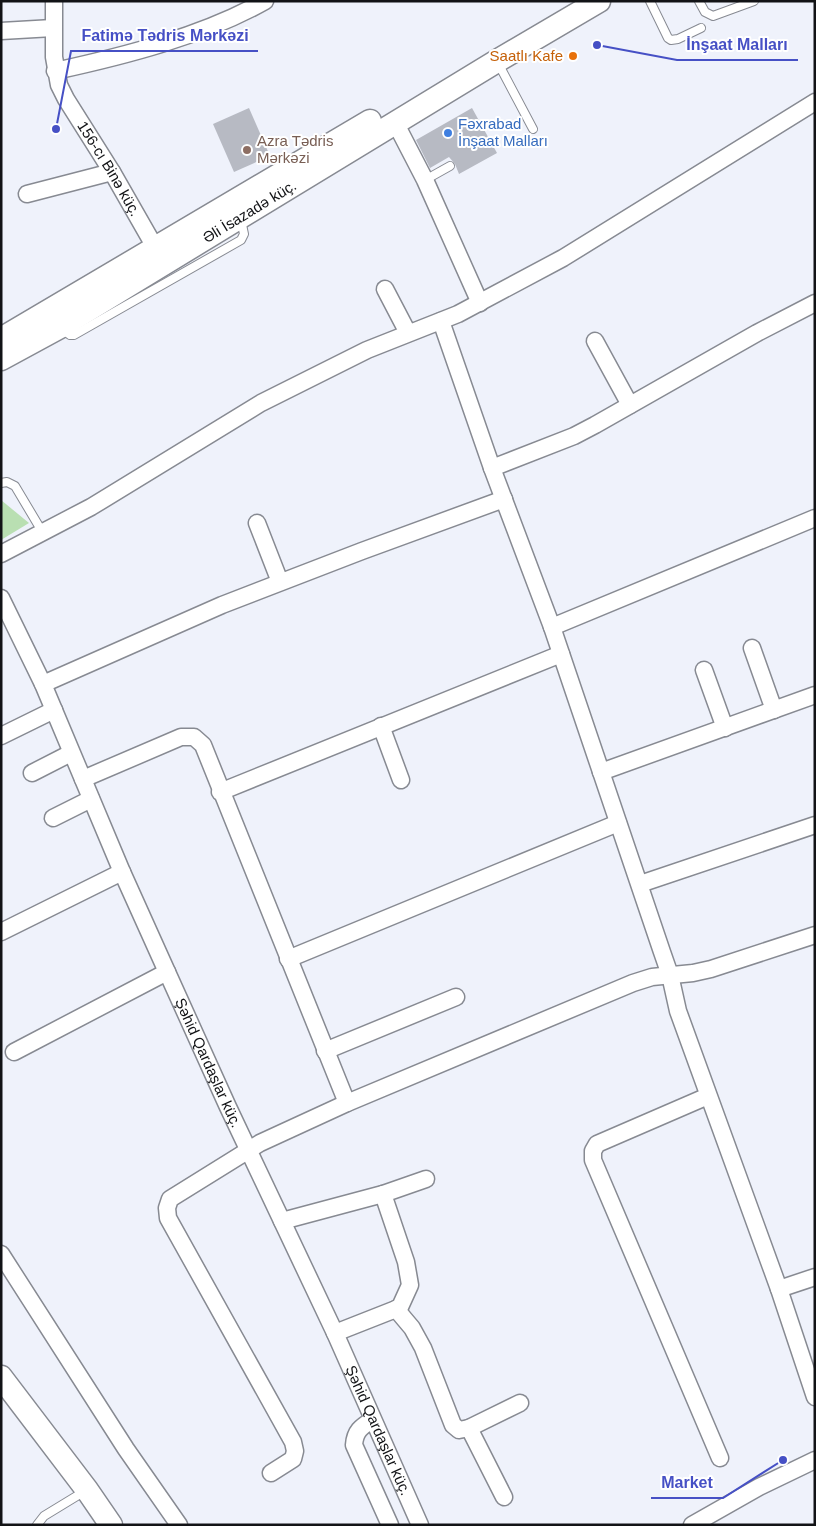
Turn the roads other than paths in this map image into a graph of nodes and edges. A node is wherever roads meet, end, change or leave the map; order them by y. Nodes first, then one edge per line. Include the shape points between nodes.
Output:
1 (54, 1) edge
2 (265, 1) edge
3 (570, 1) edge
4 (599, 1) edge
5 (650, 1) edge
6 (699, 1) edge
7 (754, 1) edge
8 (53, 28) junction
9 (700, 28) dead end
10 (1, 31) edge
11 (497, 62) junction
12 (55, 71) junction
13 (815, 102) edge
14 (392, 117) junction
15 (534, 129) dead end
16 (450, 166) dead end
17 (112, 172) junction
18 (425, 180) junction
19 (27, 194) dead end
20 (156, 249) junction
21 (385, 289) dead end
22 (480, 303) junction
23 (815, 303) edge
24 (441, 321) junction
25 (408, 334) junction
26 (1, 339) edge
27 (595, 341) dead end
28 (1, 359) edge
29 (630, 405) junction
30 (492, 468) junction
31 (1, 483) edge
32 (504, 499) junction
33 (815, 518) edge
34 (257, 523) dead end
35 (43, 533) junction
36 (1, 554) edge
37 (280, 582) junction
38 (1, 598) edge
39 (552, 627) junction
40 (752, 648) dead end
41 (561, 654) junction
42 (704, 670) dead end
43 (43, 684) junction
44 (815, 696) edge
45 (54, 710) junction
46 (774, 710) junction
47 (381, 726) junction
48 (725, 728) junction
49 (1, 736) edge
50 (71, 753) junction
51 (601, 772) junction
52 (32, 773) dead end
53 (82, 779) junction
54 (402, 780) dead end
55 (220, 792) junction
56 (91, 799) junction
57 (53, 818) dead end
58 (618, 823) junction
59 (815, 825) edge
60 (122, 872) junction
61 (640, 884) junction
62 (1, 932) edge
63 (815, 935) edge
64 (288, 959) junction
65 (167, 972) junction
66 (670, 975) junction
67 (456, 997) dead end
68 (325, 1051) junction
69 (14, 1052) dead end
70 (708, 1096) junction
71 (346, 1103) junction
72 (249, 1149) junction
73 (426, 1179) dead end
74 (383, 1194) junction
75 (282, 1221) junction
76 (1, 1254) edge
77 (815, 1277) edge
78 (779, 1289) junction
79 (396, 1309) junction
80 (335, 1333) junction
81 (1, 1377) edge
82 (815, 1397) edge
83 (520, 1403) dead end
84 (372, 1420) junction
85 (469, 1428) junction
86 (720, 1458) dead end
87 (815, 1460) edge
88 (271, 1473) dead end
89 (87, 1490) junction
90 (504, 1497) dead end
91 (37, 1525) edge
92 (111, 1525) edge
93 (179, 1525) edge
94 (390, 1525) edge
95 (420, 1525) edge
96 (692, 1525) edge

1 - 8 street, 156-cı Binə küç.
2 - 12 street via 177,38
3 - 14 main road, Əli İsazadə küç.
4 - 11 main road, Əli İsazadə küç.
5 - 9 lane via 671,40
6 - 7 lane via 705,12 713,16
8 - 10 street
8 - 12 street, 156-cı Binə küç.
11 - 14 main road, Əli İsazadə küç.
11 - 15 lane
12 - 17 street, 156-cı Binə küç. via 66,99
13 - 22 street via 563,258
14 - 18 street
14 - 20 main road, Əli İsazadə küç.
14 - 28 main road, Əli İsazadə küç. via 241,218
16 - 18 lane
17 - 19 street
17 - 20 street, 156-cı Binə küç.
18 - 22 street
20 - 26 main road, Əli İsazadə küç.
21 - 25 street
22 - 24 street
23 - 29 street
24 - 25 street
24 - 30 street
25 - 35 street via 367,350 261,403
27 - 29 street
29 - 30 street via 574,436
30 - 32 street
31 - 35 lane via 14,486
32 - 37 street
32 - 39 street
33 - 39 street
34 - 37 street
35 - 36 street
37 - 43 street
38 - 43 street, Şəhid Qardaşlar küç.
39 - 41 street
40 - 46 street
41 - 47 street
41 - 51 street
42 - 48 street
43 - 45 street, Şəhid Qardaşlar küç.
44 - 46 street
45 - 49 street
45 - 50 street, Şəhid Qardaşlar küç.
46 - 48 street
47 - 54 street
47 - 55 street
48 - 51 street
50 - 52 street
50 - 53 street, Şəhid Qardaşlar küç.
51 - 58 street
53 - 55 street via 187,736 198,739 202,745
53 - 56 street, Şəhid Qardaşlar küç.
55 - 64 street
56 - 57 street
56 - 60 street, Şəhid Qardaşlar küç.
58 - 61 street
58 - 64 street
59 - 61 street
60 - 62 street
60 - 65 street, Şəhid Qardaşlar küç.
61 - 66 street
63 - 66 street via 711,969
64 - 68 street
65 - 69 street
65 - 72 street, Şəhid Qardaşlar küç.
66 - 70 street via 678,1011
66 - 71 street via 633,983
67 - 68 street
68 - 71 street
70 - 78 street
70 - 86 street via 597,1144 593,1160
71 - 72 street
72 - 75 street, Şəhid Qardaşlar küç.
72 - 88 street via 170,1199 167,1208 168,1218 293,1442 293,1459
73 - 74 street
74 - 75 street
74 - 79 street via 406,1262 410,1285
75 - 80 street, Şəhid Qardaşlar küç.
76 - 93 street via 126,1449
77 - 78 street
78 - 82 street
79 - 80 street
79 - 85 street via 423,1348 453,1425 459,1430
80 - 84 street, Şəhid Qardaşlar küç.
81 - 89 main road
83 - 85 street
84 - 94 street via 358,1430 354,1445
84 - 95 street, Şəhid Qardaşlar küç.
85 - 90 street
87 - 96 street via 747,1493
89 - 91 lane via 44,1516
89 - 92 main road

